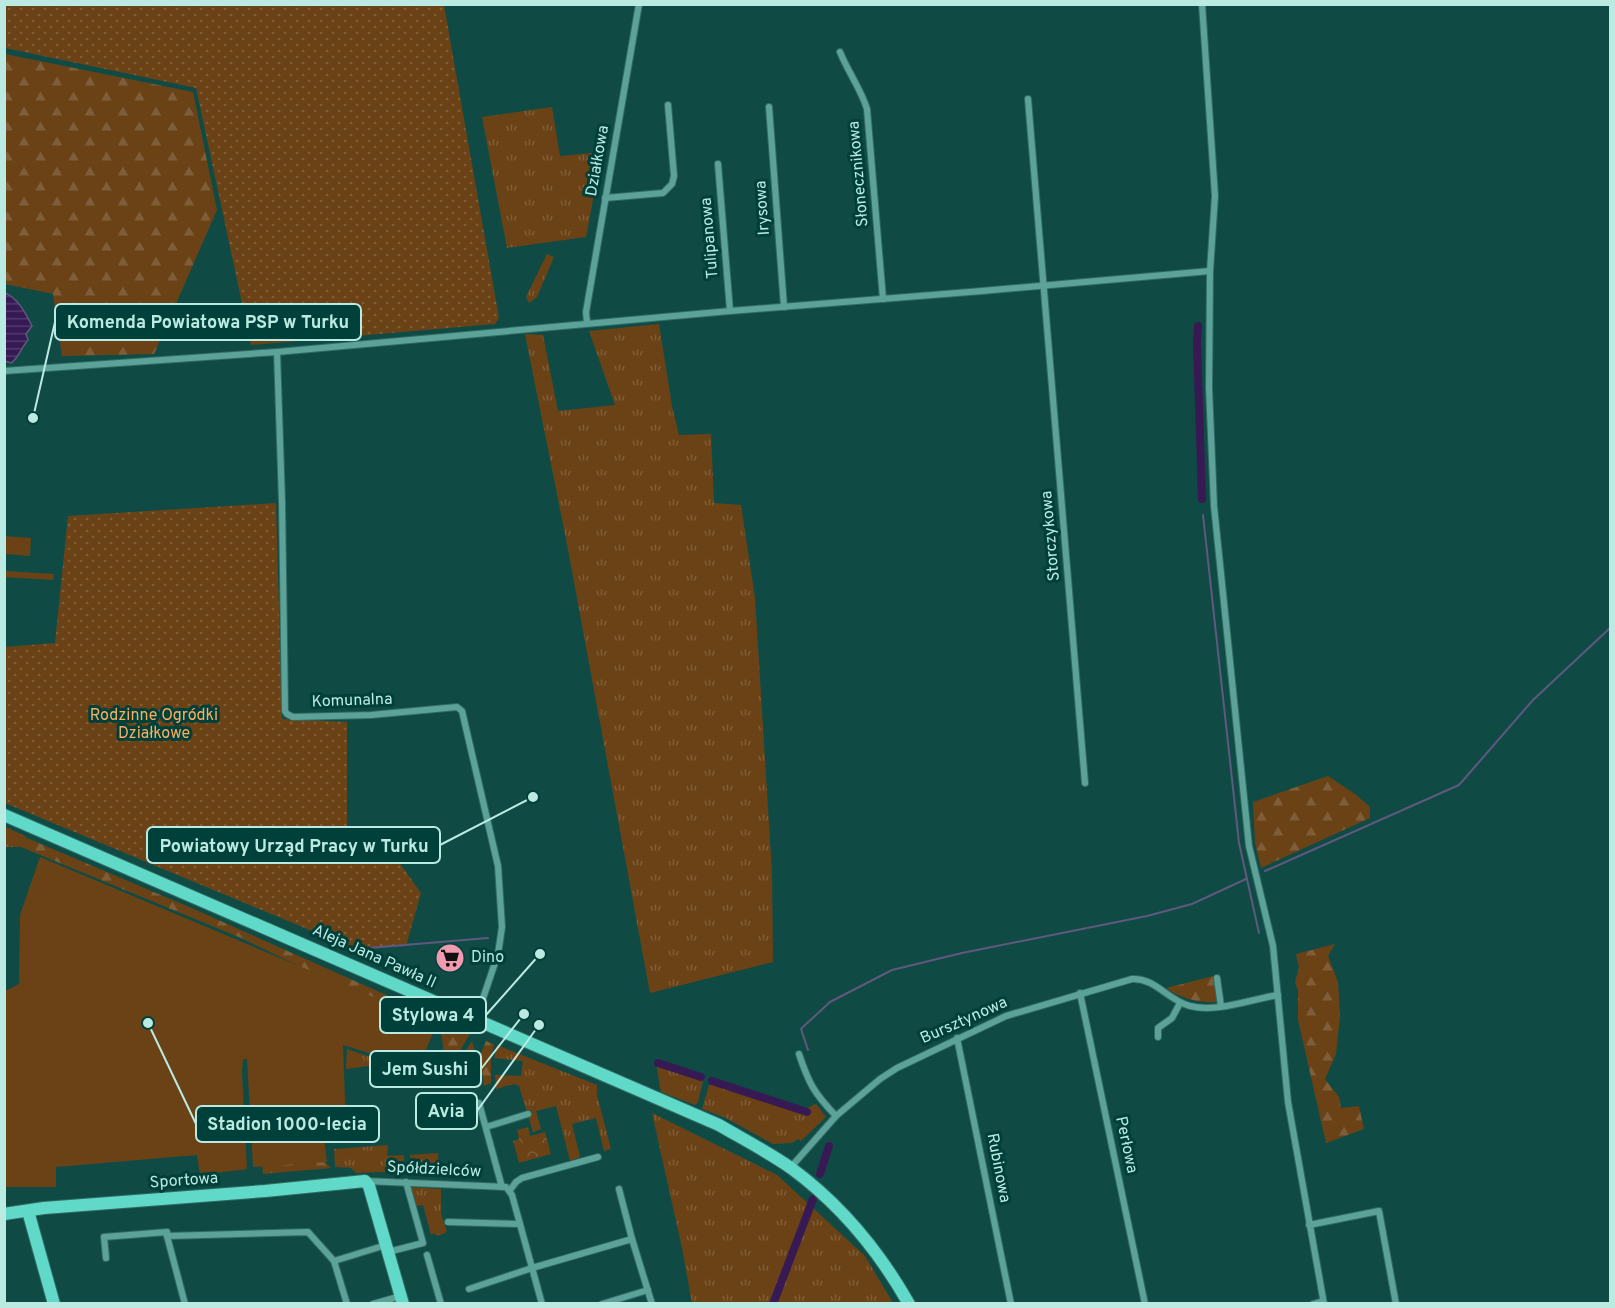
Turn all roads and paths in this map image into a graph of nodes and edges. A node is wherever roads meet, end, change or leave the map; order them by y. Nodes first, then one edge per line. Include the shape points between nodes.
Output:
1 (639, 4) edge
2 (1202, 4) edge
3 (840, 52) dead end
4 (1028, 99) dead end
5 (668, 105) dead end
6 (769, 107) dead end
7 (718, 164) dead end
8 (605, 198) junction
9 (1210, 271) junction
10 (1044, 286) junction
11 (883, 299) junction
12 (784, 307) junction
13 (730, 310) junction
14 (587, 323) junction
15 (277, 352) junction
16 (4, 371) edge
17 (1085, 783) dead end
18 (4, 815) edge
19 (1217, 978) dead end
20 (1080, 993) junction
21 (1278, 994) junction
22 (1180, 1003) junction
23 (1221, 1006) junction
24 (476, 1020) junction
25 (1158, 1037) dead end
26 (957, 1038) junction
27 (799, 1053) dead end
28 (479, 1103) dead end
29 (528, 1114) dead end
30 (836, 1116) junction
31 (486, 1127) junction
32 (598, 1157) dead end
33 (790, 1168) junction
34 (365, 1181) junction
35 (406, 1182) junction
36 (502, 1187) junction
37 (619, 1189) dead end
38 (510, 1190) junction
39 (28, 1211) junction
40 (4, 1214) edge
41 (448, 1222) dead end
42 (520, 1224) junction
43 (1309, 1225) junction
44 (168, 1239) junction
45 (632, 1239) junction
46 (387, 1249) junction
47 (427, 1255) dead end
48 (106, 1258) dead end
49 (334, 1261) junction
50 (532, 1268) junction
51 (469, 1289) dead end
52 (648, 1290) junction
53 (402, 1300) edge
54 (1324, 1302) edge
55 (54, 1304) edge
56 (185, 1304) edge
57 (347, 1304) edge
58 (373, 1304) edge
59 (441, 1304) edge
60 (542, 1304) edge
61 (602, 1304) edge
62 (652, 1304) edge
63 (909, 1304) edge
64 (1011, 1304) edge
65 (1145, 1304) edge
66 (1313, 1304) edge
67 (1396, 1304) edge

1 - 8 street, Działkowa
2 - 9 street via 1215,196
3 - 11 street, Słonecznikowa via 867,109
4 - 10 street, Storczykowa
5 - 8 street via 672,184 663,193
6 - 12 street, Irysowa
7 - 13 street, Tulipanowa
8 - 14 street, Działkowa
9 - 10 street
9 - 21 street via 1209,388 1215,518 1249,846 1273,946
10 - 11 street
10 - 17 street, Storczykowa
11 - 12 street
12 - 13 street
13 - 14 street
14 - 15 street
15 - 16 street
15 - 24 street, Komunalna via 285,711 293,717 457,708 462,711 498,866 502,927 498,954
18 - 24 main road, Aleja Jana Pawła II
19 - 23 street
20 - 22 street, Bursztynowa via 1143,979
20 - 26 street, Bursztynowa via 1006,1016
20 - 65 street, Perłowa
21 - 23 street, Bursztynowa
21 - 43 street via 1288,1102
22 - 23 street, Bursztynowa via 1205,1008
22 - 25 street via 1173,1018 1158,1028
24 - 33 main road, Aleja Jana Pawła II via 711,1122
26 - 30 street, Bursztynowa via 890,1073
26 - 64 street, Rubinowa
27 - 30 street via 813,1091
28 - 31 street, Spółdzielców
29 - 31 street
30 - 33 street, Bursztynowa
31 - 36 street, Spółdzielców
32 - 38 street via 522,1178
33 - 63 main road, Aleja Jana Pawła II via 858,1230
34 - 35 street, Spółdzielców
34 - 39 main road, Sportowa
34 - 46 main road
35 - 36 street, Spółdzielców
35 - 46 street via 423,1243
36 - 38 street, Spółdzielców
37 - 45 street
38 - 42 street
39 - 40 main road, Sportowa
39 - 55 main road
41 - 42 street
42 - 50 street
43 - 54 street
43 - 67 street via 1379,1212
44 - 48 street via 167,1232 104,1237
44 - 49 street via 308,1232
44 - 56 street
45 - 50 street
45 - 52 street
46 - 49 street
46 - 53 main road
47 - 59 street
49 - 57 street
50 - 51 street
50 - 60 street
52 - 61 street
52 - 62 street
53 - 58 street
54 - 66 street

